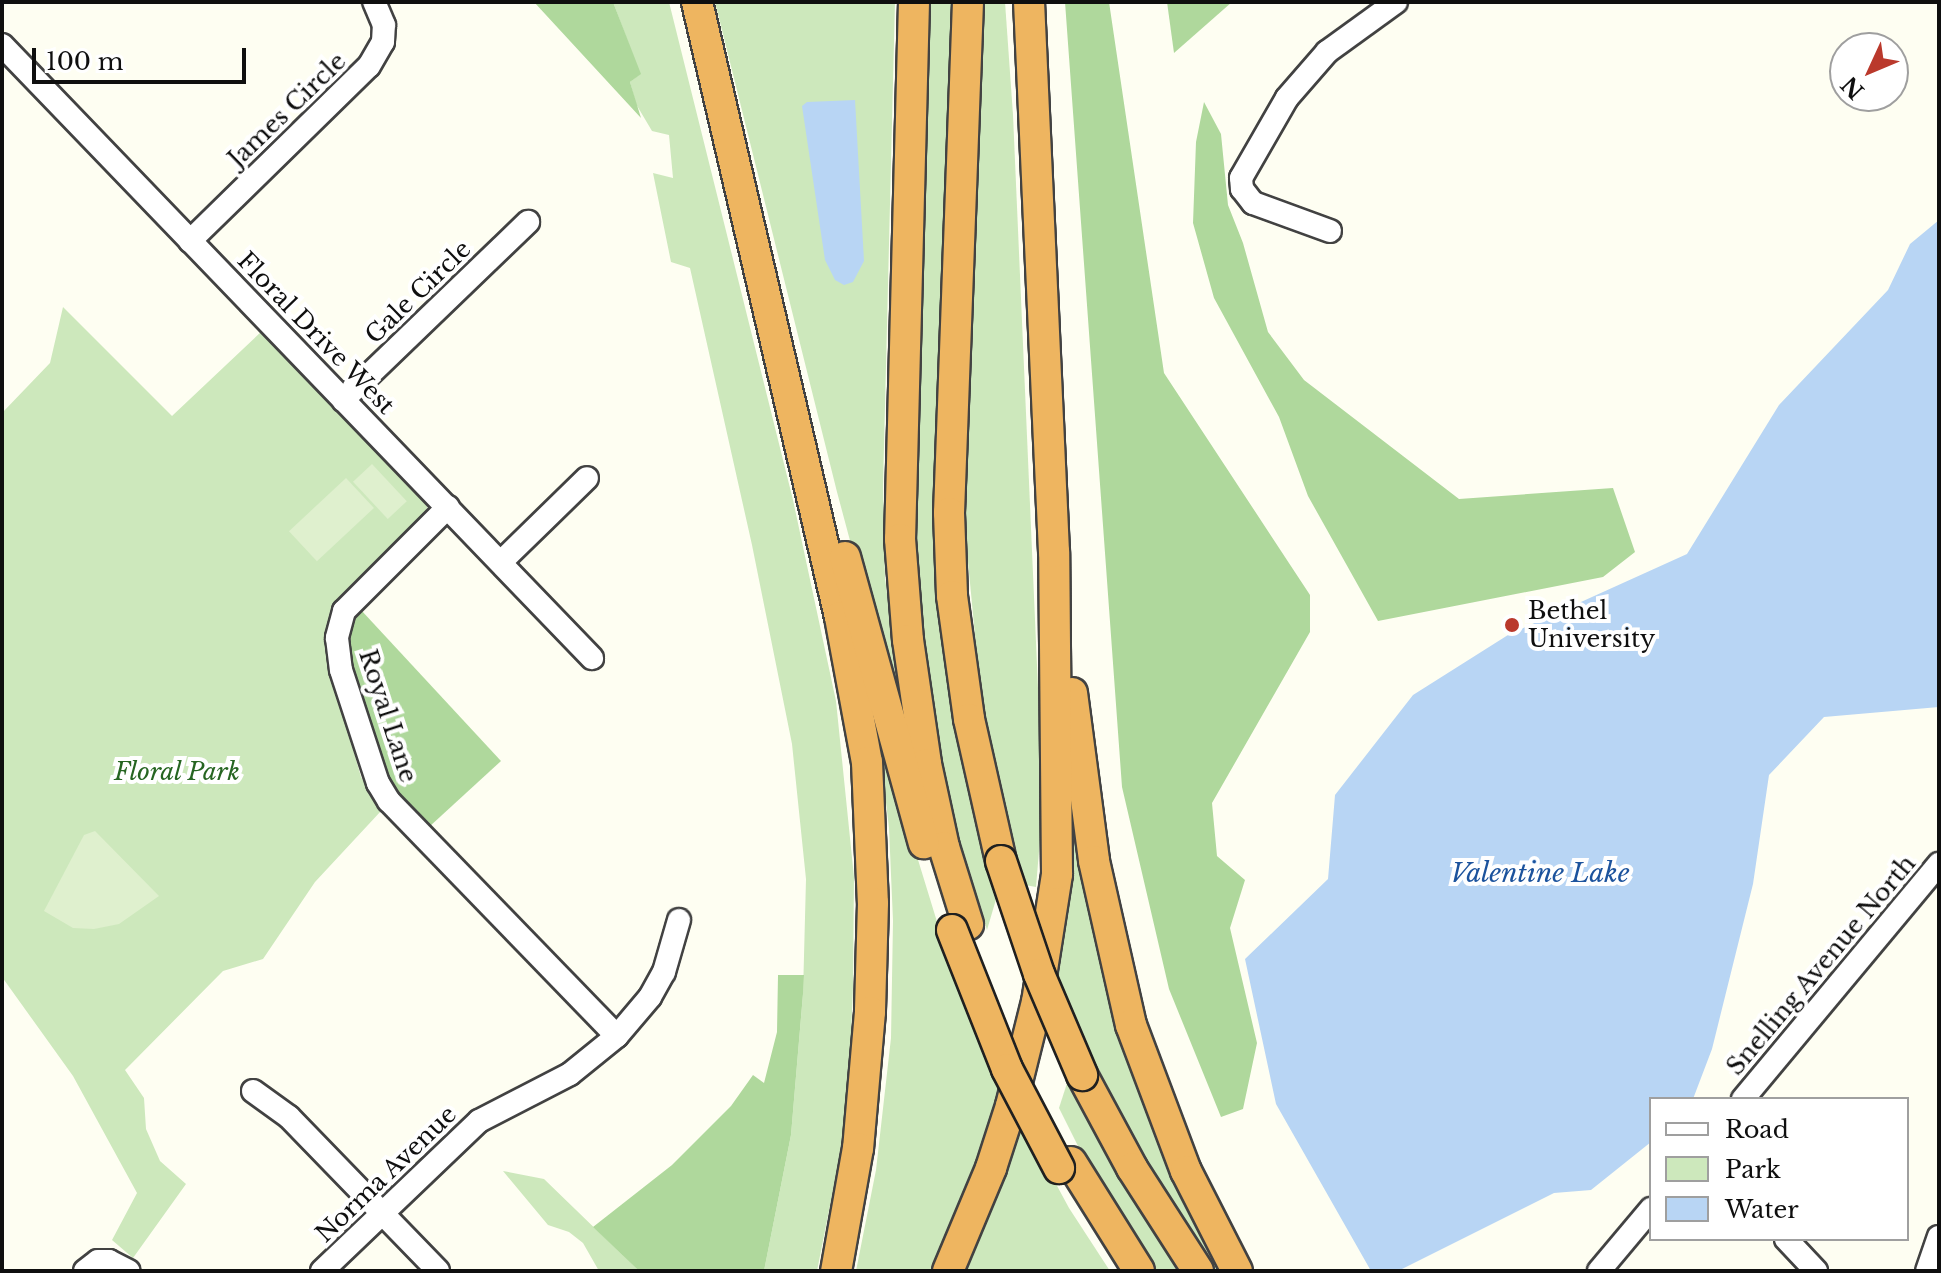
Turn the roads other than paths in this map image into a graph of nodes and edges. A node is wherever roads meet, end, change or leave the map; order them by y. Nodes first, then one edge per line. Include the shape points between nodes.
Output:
1 (374, 2) edge
2 (697, 2) edge
3 (914, 2) edge
4 (968, 2) edge
5 (1396, 2) edge
6 (1028, 5) edge
7 (2, 45) edge
8 (738, 186) junction
9 (528, 222) dead end
10 (1330, 231) dead end
11 (190, 241) junction
12 (343, 400) junction
13 (587, 478) dead end
14 (448, 507) junction
15 (1054, 552) junction
16 (501, 562) junction
17 (592, 658) dead end
18 (1939, 864) edge
19 (679, 920) dead end
20 (960, 927) junction
21 (617, 1036) junction
22 (253, 1091) dead end
23 (1745, 1097) edge
24 (1065, 1165) junction
25 (1649, 1211) edge
26 (382, 1214) junction
27 (1939, 1237) edge
28 (1788, 1241) edge
29 (92, 1266) edge
30 (129, 1271) edge
31 (322, 1271) edge
32 (438, 1271) edge
33 (836, 1271) edge
34 (948, 1271) edge
35 (1124, 1271) edge
36 (1139, 1271) edge
37 (1198, 1271) edge
38 (1237, 1271) edge
39 (1599, 1271) edge
40 (1816, 1271) edge
41 (1927, 1271) edge

1 - 11 street, James Circle via 384,33 369,66
2 - 8 highway
3 - 20 highway via 900,539 926,764
4 - 37 highway, bridge via 949,513 952,596 969,719 1001,861 1039,974 1082,1075 1132,1168
5 - 10 street via 1327,52 1287,98 1241,178 1253,203
6 - 15 highway
7 - 11 street, Floral Drive West
8 - 20 highway
8 - 33 highway via 840,617 867,762 873,903 870,1012 858,1148
9 - 12 street, Gale Circle
11 - 12 street, Floral Drive West
12 - 14 street, Floral Drive West
13 - 16 street
14 - 16 street, Floral Drive West
14 - 21 street, Royal Lane via 344,611 337,638 341,670 378,783 389,801
15 - 34 highway via 1057,874 1049,939 1011,1106
15 - 38 highway via 1094,861 1118,978 1169,1132
16 - 17 street, Floral Drive West
18 - 23 street, Snelling Avenue North
19 - 21 street, Norma Avenue via 664,972
20 - 24 highway, bridge via 1007,1069
21 - 26 street, Norma Avenue via 570,1074 479,1121
22 - 26 street via 289,1117
24 - 35 highway
24 - 36 highway
25 - 39 street
26 - 31 street, Norma Avenue
26 - 32 street
27 - 41 street
28 - 40 street
29 - 30 street via 109,1261

